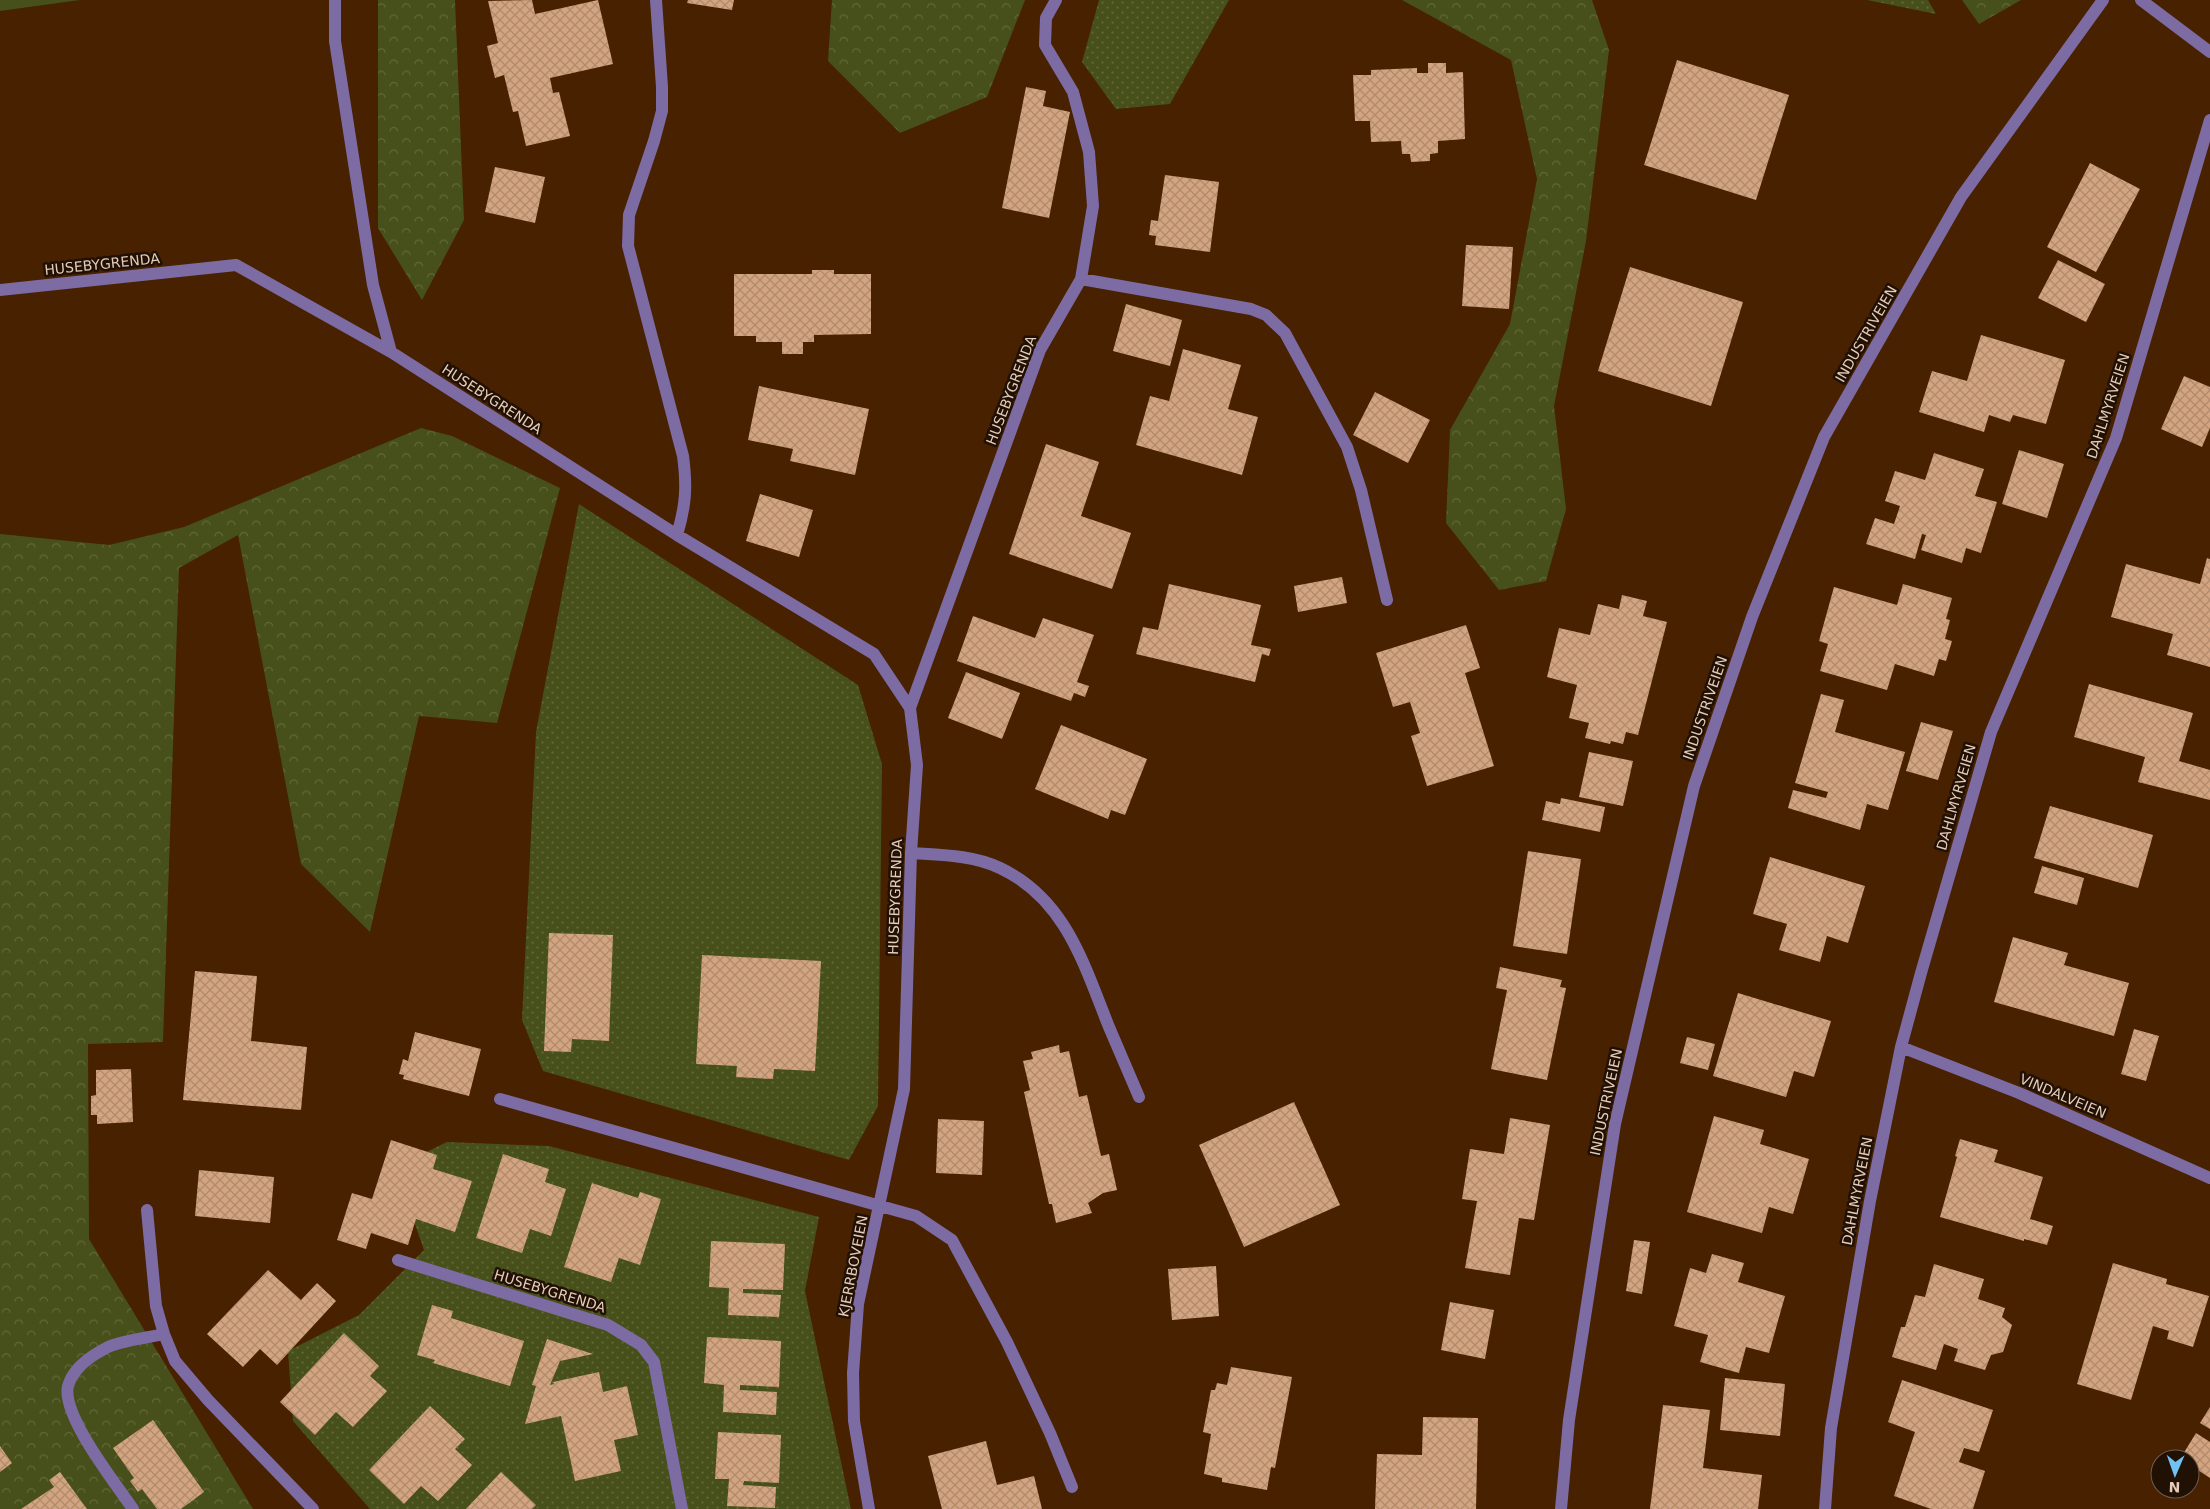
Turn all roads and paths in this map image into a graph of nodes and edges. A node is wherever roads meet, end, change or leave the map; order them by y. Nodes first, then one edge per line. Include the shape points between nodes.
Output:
1 (335, 0) edge
2 (656, 0) edge
3 (1056, 0) edge
4 (2103, 0) edge
5 (2141, 0) edge
6 (2210, 52) edge
7 (2210, 120) edge
8 (1081, 279) junction
9 (0, 290) edge
10 (391, 352) junction
11 (677, 535) junction
12 (1387, 600) dead end
13 (910, 708) junction
14 (911, 853) junction
15 (1901, 1047) junction
16 (904, 1089) joint
17 (1139, 1097) dead end
18 (500, 1100) dead end
19 (2210, 1178) edge
20 (880, 1207) junction
21 (147, 1210) dead end
22 (398, 1260) dead end
23 (164, 1334) junction
24 (1072, 1487) dead end
25 (133, 1509) edge
26 (313, 1509) edge
27 (682, 1509) edge
28 (869, 1509) edge
29 (1561, 1509) edge
30 (1826, 1509) edge

1 - 10 street via 335,41 371,275
2 - 11 street via 662,111 629,215 628,246 683,456 686,501
3 - 8 street, HUSEBYGRENDA via 1046,18 1045,45 1073,92 1089,152 1093,206
4 - 29 street, INDUSTRIVEIEN via 1961,197 1824,437 1752,617 1694,786 1614,1124 1569,1420
5 - 6 street
7 - 15 street, DAHLMYRVEIEN via 2116,438 1990,732
8 - 12 street via 1251,309 1266,315 1285,332 1347,447 1361,490
8 - 13 street, HUSEBYGRENDA via 1040,350
9 - 10 street, HUSEBYGRENDA via 236,266
10 - 11 street, HUSEBYGRENDA
11 - 13 street, HUSEBYGRENDA via 874,654
13 - 14 street, HUSEBYGRENDA via 917,765
14 - 16 street, HUSEBYGRENDA
14 - 17 street via 982,861 1015,876 1039,894 1069,930 1083,957
15 - 19 street, VINDALVEIEN via 2019,1093
15 - 30 street, DAHLMYRVEIEN via 1830,1428
16 - 20 street, KJERRBOVEIEN
18 - 20 street
20 - 24 street via 916,1216 952,1240 1007,1342
20 - 28 street, KJERRBOVEIEN via 858,1304 853,1373 854,1421
21 - 23 street via 156,1306
22 - 27 street, HUSEBYGRENDA via 608,1325 641,1345 654,1362
23 - 25 street via 109,1347 81,1364 68,1386 70,1408 84,1437
23 - 26 street via 175,1361 208,1400

